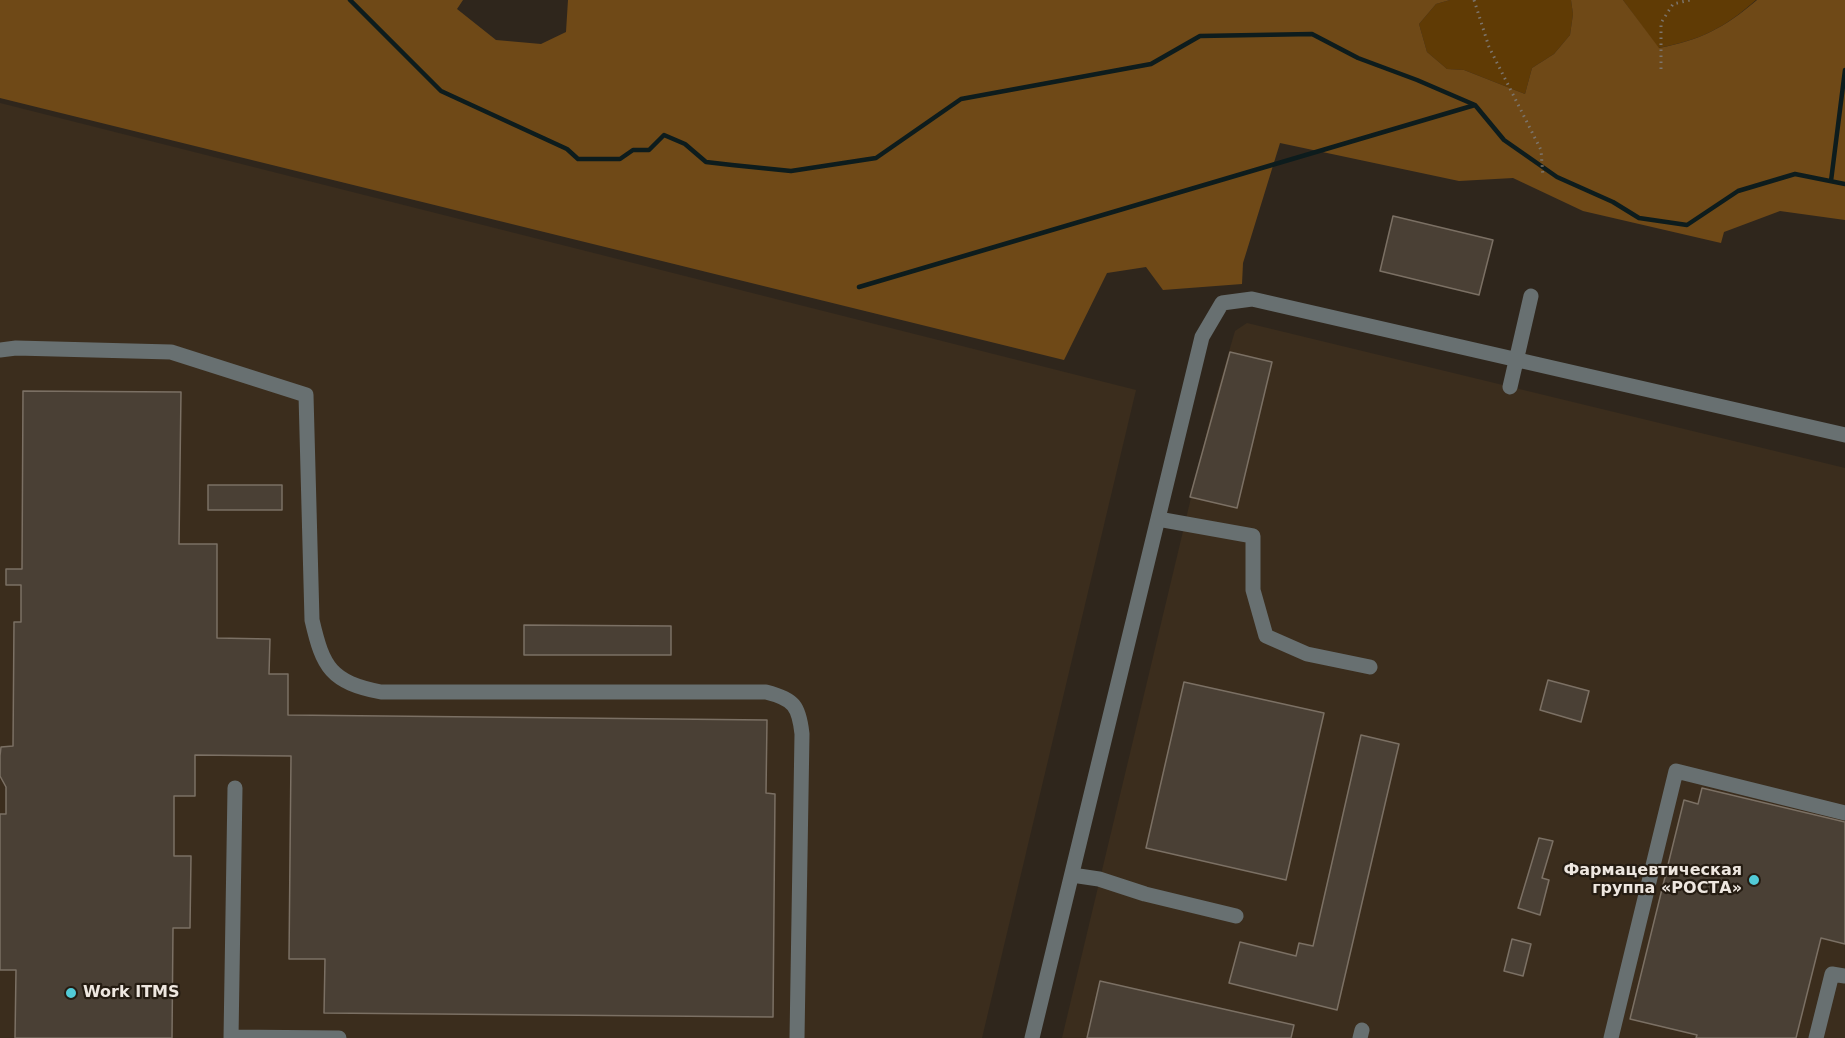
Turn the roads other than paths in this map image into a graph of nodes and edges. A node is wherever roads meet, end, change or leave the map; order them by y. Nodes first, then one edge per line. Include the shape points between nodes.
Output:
1 (1531, 296) dead end
2 (0, 350) edge
3 (1517, 358) junction
4 (1510, 387) dead end
5 (1845, 435) edge
6 (1158, 519) junction
7 (1370, 667) dead end
8 (235, 789) dead end
9 (1845, 813) edge
10 (1072, 875) junction
11 (1236, 916) dead end
12 (1845, 976) edge
13 (231, 1038) edge
14 (339, 1038) edge
15 (797, 1038) edge
16 (1032, 1038) edge
17 (1611, 1038) edge
18 (1816, 1038) edge

1 - 3 street
2 - 15 street via 171,352 306,395 312,620 318,648 333,673 352,687 381,693 766,692 787,698 800,714 802,734
3 - 4 street
3 - 5 street
3 - 6 street via 1252,298 1222,303 1202,337
6 - 7 street via 1253,536 1253,590 1266,636 1307,654
6 - 10 street
8 - 13 street
9 - 17 street via 1676,771
10 - 11 street
10 - 16 street
12 - 18 street via 1832,974
13 - 14 street

